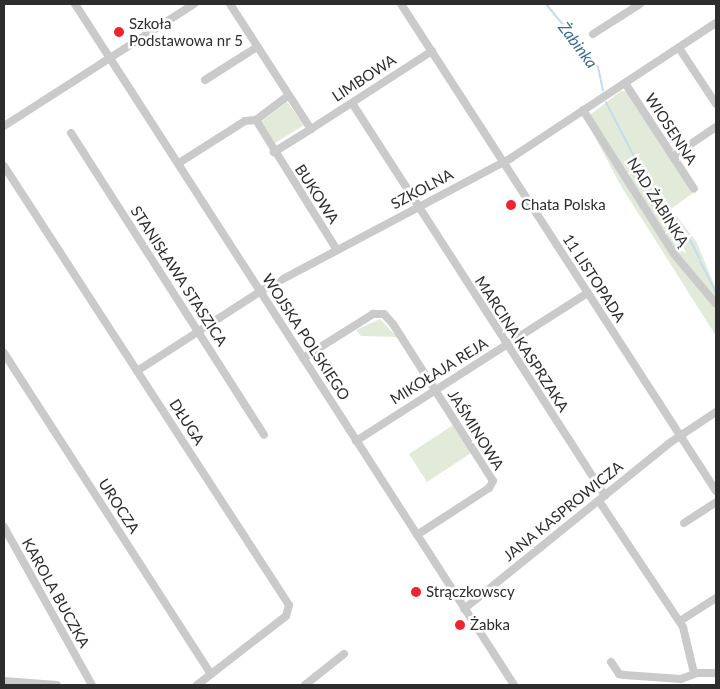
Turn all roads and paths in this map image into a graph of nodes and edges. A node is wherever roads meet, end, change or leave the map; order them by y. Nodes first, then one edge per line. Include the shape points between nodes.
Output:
1 (75, 4) edge
2 (194, 4) edge
3 (230, 4) edge
4 (401, 4) edge
5 (640, 4) edge
6 (716, 23) edge
7 (593, 34) dead end
8 (257, 46) junction
9 (679, 48) junction
10 (432, 51) junction
11 (110, 58) junction
12 (205, 80) dead end
13 (625, 83) junction
14 (289, 94) junction
15 (352, 102) junction
16 (716, 104) edge
17 (583, 110) junction
18 (256, 120) junction
19 (4, 126) edge
20 (716, 127) edge
21 (311, 129) junction
22 (71, 133) dead end
23 (274, 152) junction
24 (673, 156) junction
25 (502, 162) junction
26 (179, 163) junction
27 (4, 166) edge
28 (694, 189) dead end
29 (417, 207) junction
30 (337, 250) junction
31 (260, 291) junction
32 (587, 293) junction
33 (716, 304) edge
34 (198, 331) junction
35 (506, 345) junction
36 (4, 353) edge
37 (303, 358) junction
38 (137, 371) junction
39 (435, 390) junction
40 (716, 412) edge
41 (264, 435) dead end
42 (680, 436) junction
43 (356, 441) junction
44 (716, 491) edge
45 (602, 499) junction
46 (716, 502) edge
47 (684, 523) dead end
48 (4, 527) edge
49 (420, 533) junction
50 (716, 598) edge
51 (464, 609) junction
52 (680, 620) junction
53 (344, 654) dead end
54 (611, 662) dead end
55 (85, 672) junction
56 (694, 673) junction
57 (212, 674) junction
58 (716, 674) edge
59 (4, 681) edge
60 (57, 685) edge
61 (83, 685) edge
62 (92, 685) edge
63 (197, 685) edge
64 (305, 685) edge
65 (514, 685) edge

1 - 11 street, WOJSKA POLSKIEGO
2 - 11 street
3 - 8 street
4 - 10 street, 11 LISTOPADA
5 - 7 street
6 - 9 street, SZKOLNA
8 - 12 street
8 - 14 street
9 - 13 street, SZKOLNA
9 - 16 street
10 - 15 street, LIMBOWA
10 - 25 street, 11 LISTOPADA
11 - 19 street
11 - 26 street, WOJSKA POLSKIEGO
13 - 17 street, SZKOLNA
13 - 24 street, WIOSENNA
14 - 18 street
14 - 21 street
15 - 21 street, LIMBOWA
15 - 29 street, MARCINA KASPRZAKA
17 - 25 street, SZKOLNA
17 - 33 street, NAD ŻABINKĄ via 674,254
18 - 23 street, BUKOWA
18 - 26 street via 245,120
20 - 24 street
21 - 23 street
22 - 34 street, STANISŁAWA STASZICA
23 - 30 street, BUKOWA
24 - 28 street, WIOSENNA
25 - 29 street, SZKOLNA
25 - 32 street, 11 LISTOPADA
26 - 31 street, WOJSKA POLSKIEGO
27 - 38 street, DŁUGA
29 - 30 street, SZKOLNA
29 - 35 street, MARCINA KASPRZAKA
30 - 31 street, SZKOLNA
31 - 34 street, SZKOLNA
31 - 37 street, WOJSKA POLSKIEGO
32 - 35 street, MIKOŁAJA REJA
32 - 42 street, 11 LISTOPADA
34 - 38 street, SZKOLNA
34 - 41 street, STANISŁAWA STASZICA
35 - 39 street, MIKOŁAJA REJA
35 - 45 street, MARCINA KASPRZAKA
36 - 57 street, UROCZA
37 - 39 street via 373,314 384,314
37 - 43 street, WOJSKA POLSKIEGO
38 - 57 street, DŁUGA via 289,606 286,616
39 - 43 street, MIKOŁAJA REJA
39 - 49 street, JAŚMINOWA via 493,482
40 - 42 street, JANA KASPROWICZA
42 - 44 street, 11 LISTOPADA
42 - 45 street, JANA KASPROWICZA
43 - 49 street, WOJSKA POLSKIEGO
45 - 51 street, JANA KASPROWICZA
45 - 52 street, MARCINA KASPRZAKA
46 - 47 street
48 - 55 street, KAROLA BUCZKA
49 - 51 street, WOJSKA POLSKIEGO
50 - 52 street
51 - 65 street, WOJSKA POLSKIEGO
52 - 56 street, MARCINA KASPRZAKA via 690,642
53 - 64 street
54 - 56 street via 621,675 682,679
55 - 61 street, KAROLA BUCZKA
55 - 62 street, KAROLA BUCZKA
56 - 58 street
57 - 63 street, DŁUGA
59 - 60 street

